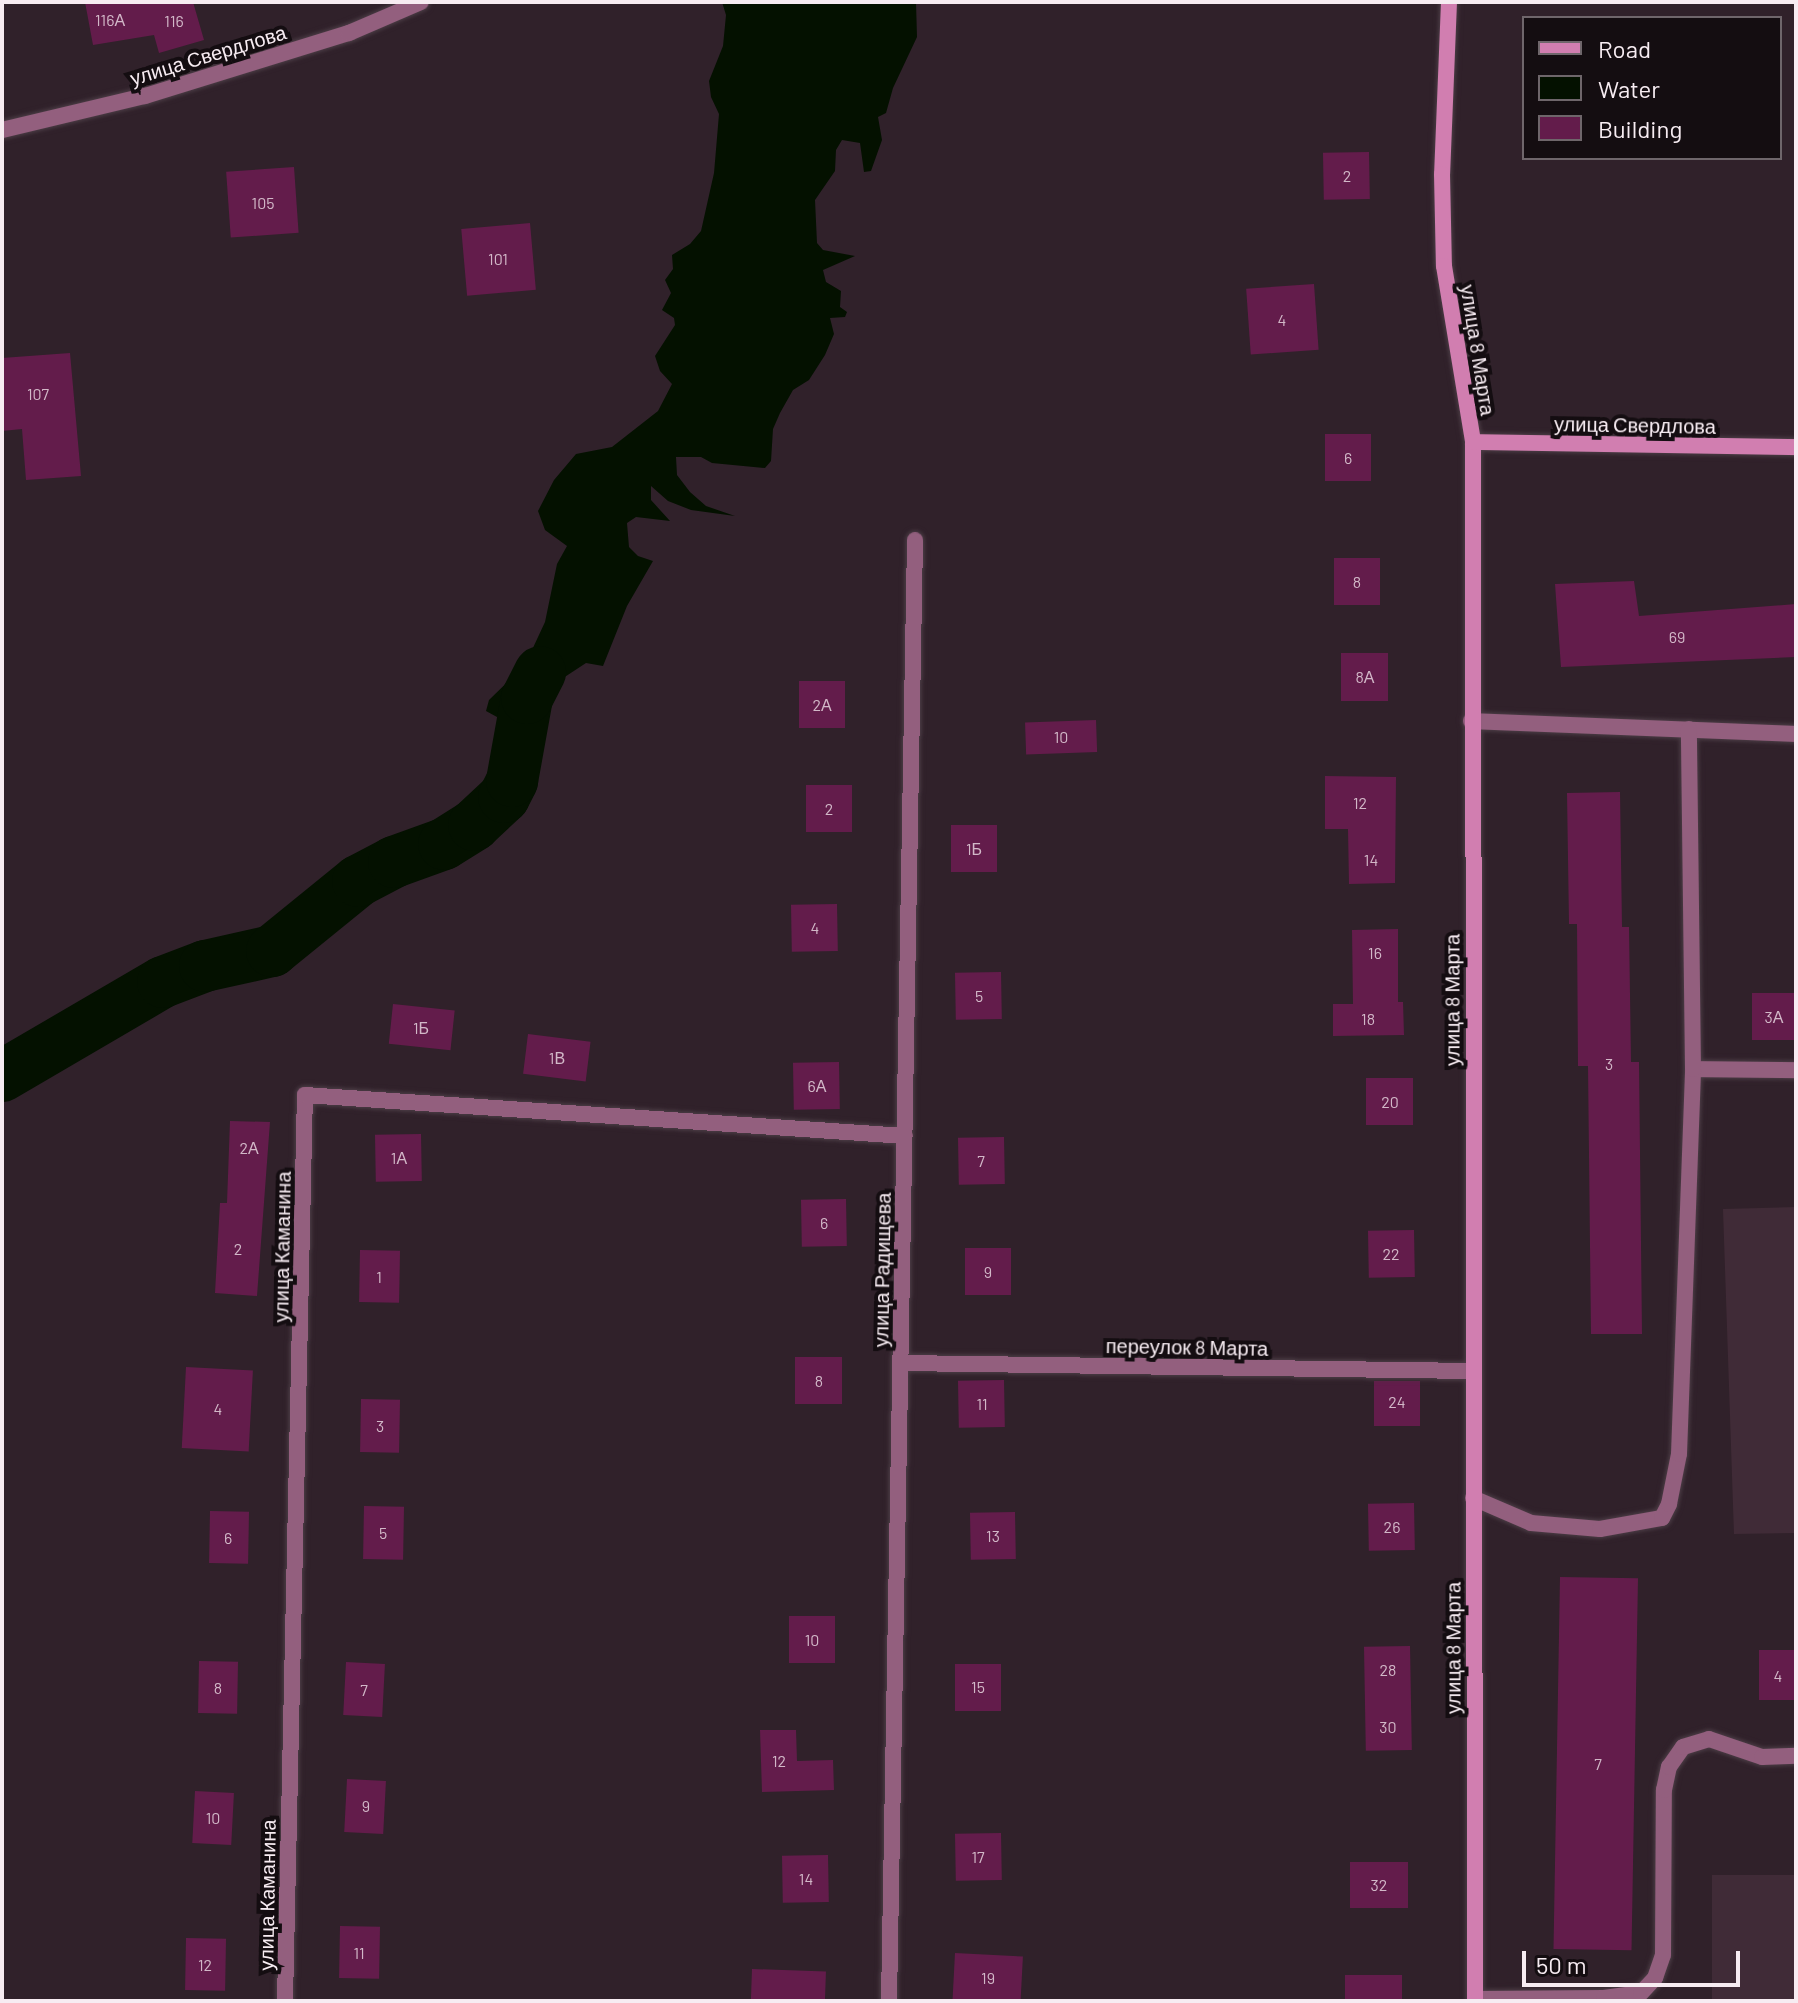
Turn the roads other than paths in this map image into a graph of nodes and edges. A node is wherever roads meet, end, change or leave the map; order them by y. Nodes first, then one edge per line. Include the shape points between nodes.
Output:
1 (421, 2) edge
2 (1449, 2) edge
3 (2, 130) edge
4 (1473, 442) junction
5 (1796, 447) edge
6 (915, 540) dead end
7 (1471, 721) junction
8 (1689, 729) junction
9 (1796, 734) edge
10 (1693, 1069) junction
11 (1796, 1070) edge
12 (905, 1136) junction
13 (900, 1363) junction
14 (1473, 1371) junction
15 (1473, 1498) junction
16 (1796, 1756) edge
17 (1475, 2000) edge
18 (285, 2001) edge
19 (889, 2001) edge

1 - 3 street, улица Свердлова via 349,33 145,96
2 - 4 street, улица 8 Марта via 1444,266
4 - 5 street, улица Свердлова
4 - 7 street, улица 8 Марта
6 - 12 street, улица Радищева
7 - 8 street
7 - 14 street, улица 8 Марта
8 - 9 street
8 - 10 street
10 - 11 street
10 - 15 street via 1679,1454 1662,1518 1600,1529 1531,1523
12 - 13 street, улица Радищева
12 - 18 street, улица Каманина via 305,1095
13 - 14 street, переулок 8 Марта
13 - 19 street, улица Радищева
14 - 15 street, улица 8 Марта
15 - 17 street, улица 8 Марта
16 - 17 street via 1762,1757 1709,1739 1683,1747 1669,1767 1664,1790 1663,1955 1655,1978 1641,1993

